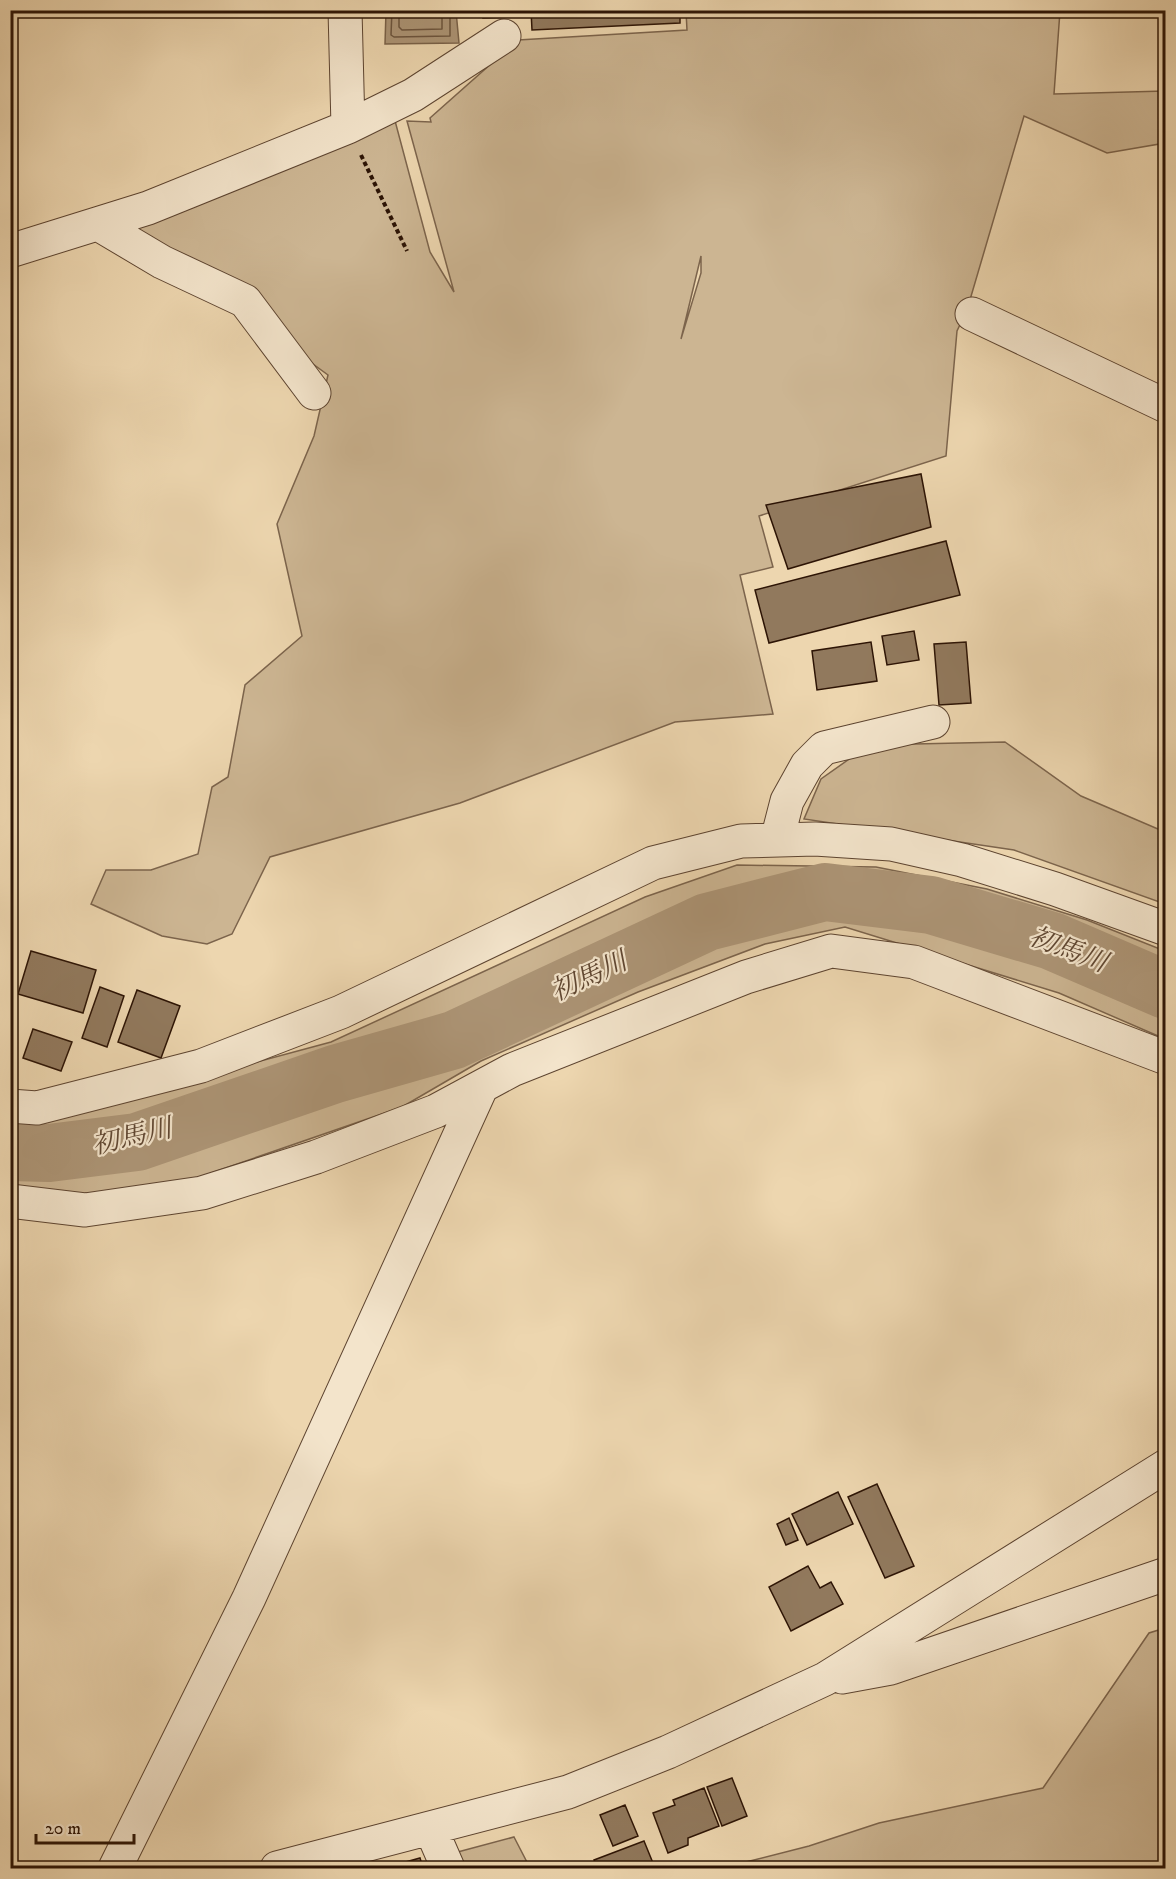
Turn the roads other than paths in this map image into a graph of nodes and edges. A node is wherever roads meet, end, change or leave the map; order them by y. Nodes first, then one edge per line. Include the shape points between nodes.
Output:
1 (345, 10) edge
2 (504, 36) dead end
3 (348, 127) junction
4 (98, 224) junction
5 (10, 252) edge
6 (972, 314) dead end
7 (314, 393) dead end
8 (1166, 406) edge
9 (933, 722) dead end
10 (777, 840) junction
11 (1166, 929) edge
12 (1166, 1058) edge
13 (481, 1088) junction
14 (10, 1106) edge
15 (10, 1201) edge
16 (1166, 1466) edge
17 (1166, 1574) edge
18 (825, 1679) junction
19 (431, 1829) junction
20 (280, 1868) edge
21 (115, 1869) edge
22 (448, 1869) edge

1 - 3 street
2 - 3 street via 412,95
3 - 4 street via 148,208
4 - 5 street
4 - 7 street via 162,262 245,301
6 - 8 street
9 - 10 street via 824,748 807,765 787,801
10 - 11 street via 891,844 962,860
10 - 14 street via 741,841 653,863 341,1012 201,1066 37,1108
12 - 13 street via 914,962 831,951 746,976 512,1070
13 - 15 street via 436,1111 202,1193 85,1210
13 - 21 street via 249,1599
16 - 18 street
17 - 18 street via 891,1668
18 - 19 street via 668,1752 568,1792
19 - 20 street
19 - 22 street

